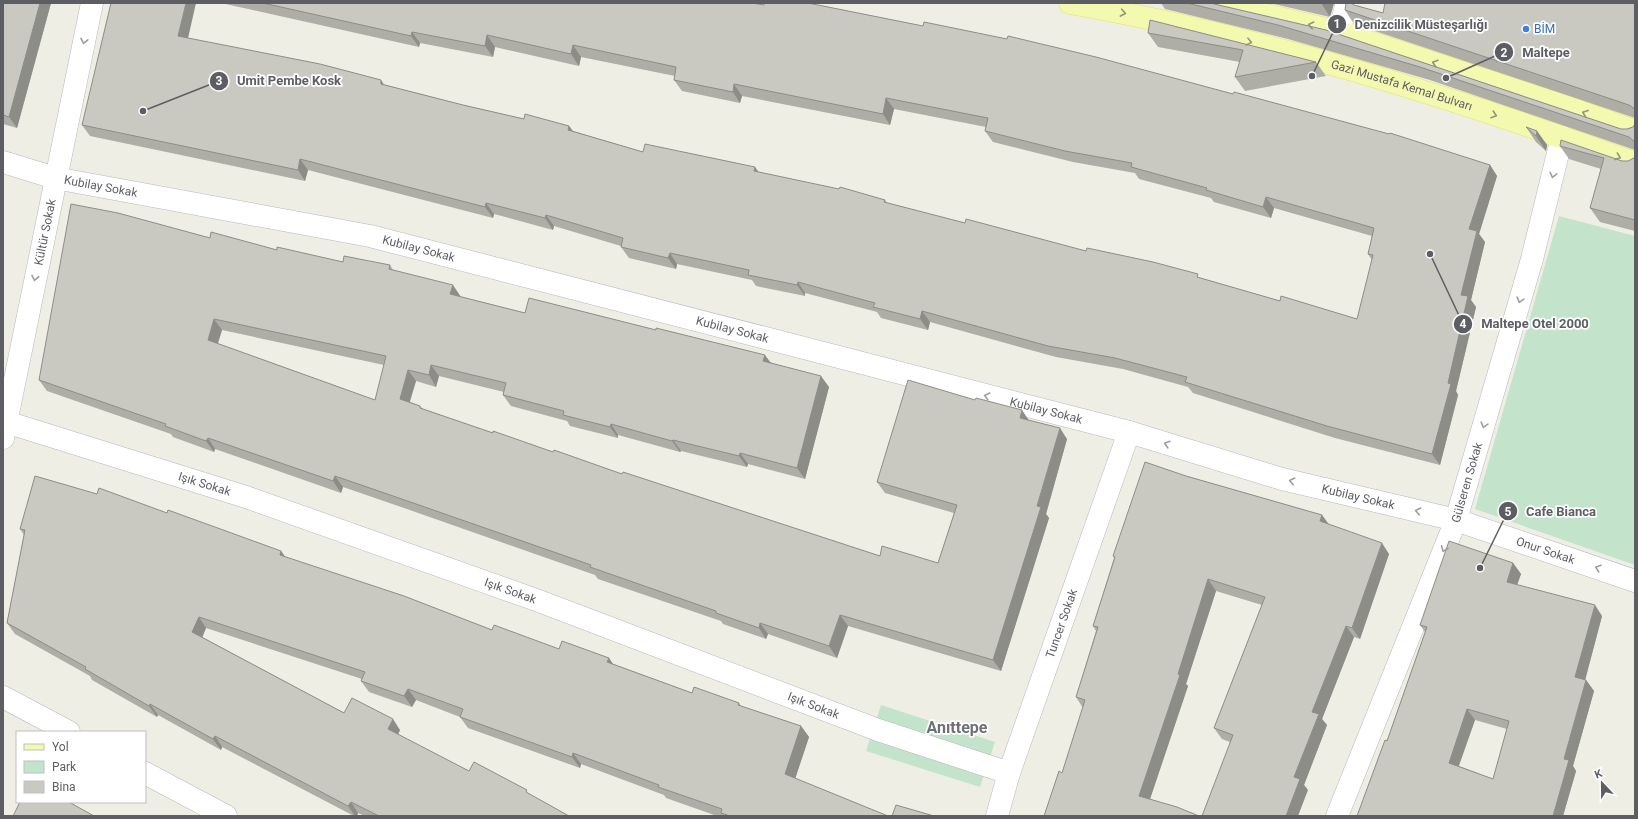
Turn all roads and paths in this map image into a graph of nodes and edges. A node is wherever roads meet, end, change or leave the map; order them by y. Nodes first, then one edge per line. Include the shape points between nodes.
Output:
1 (92, 3) edge
2 (1070, 3) edge
3 (1215, 3) edge
4 (1347, 3) edge
5 (1339, 32) junction
6 (1635, 131) edge
7 (1562, 137) junction
8 (3, 162) edge
9 (1635, 163) edge
10 (55, 178) junction
11 (4, 430) edge
12 (1129, 432) junction
13 (1456, 520) junction
14 (1635, 581) edge
15 (3, 697) edge
16 (67, 731) edge
17 (1009, 773) junction
18 (146, 774) edge
19 (226, 816) edge
20 (997, 816) edge
21 (1337, 816) edge

1 -> 10 street, Kültür Sokak
2 -> 7 main road, Gazi Mustafa Kemal Bulvarı via 1163,21 1331,63
5 -> 3 main road
4 - 5 street
6 -> 5 main road
7 -> 9 main road, Gazi Mustafa Kemal Bulvarı
7 -> 13 street, Gülseren Sokak via 1532,259
8 - 10 street, Kubilay Sokak
10 -> 11 street, Kültür Sokak
12 -> 10 street, Kubilay Sokak via 370,236
11 - 17 street, Işık Sokak via 246,497 539,601 878,730
13 -> 12 street, Kubilay Sokak via 1282,479
12 - 17 street, Tuncer Sokak
14 -> 13 street, Onur Sokak
13 -> 21 street, Gülseren Sokak
15 - 16 street
17 - 20 street, Tuncer Sokak
18 - 19 street

